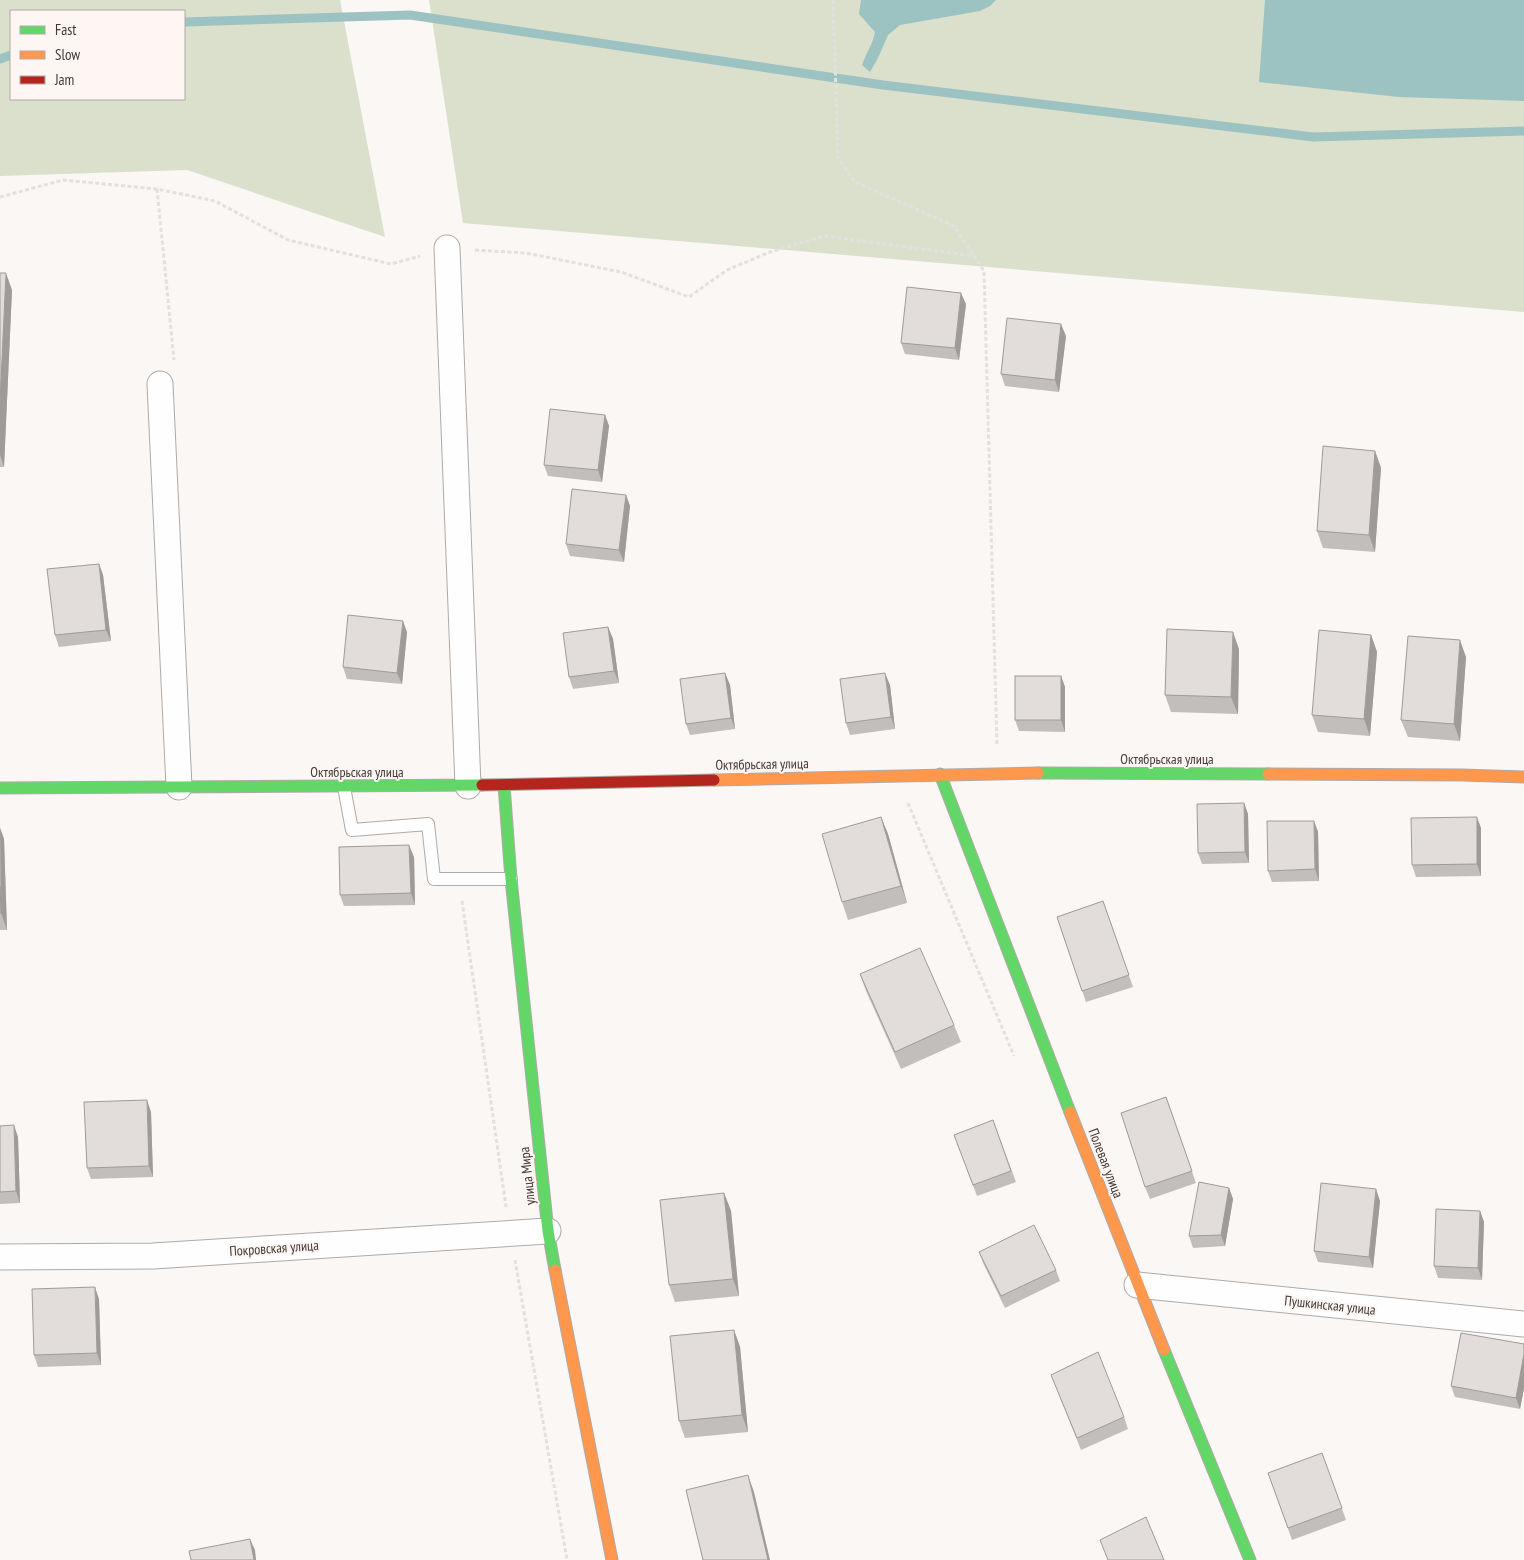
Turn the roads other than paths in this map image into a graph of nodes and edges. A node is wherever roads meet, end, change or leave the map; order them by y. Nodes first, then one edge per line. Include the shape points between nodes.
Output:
1 (447, 248) road end
2 (160, 384) road end
3 (940, 774) junction
4 (1524, 777) edge
5 (504, 785) junction
6 (468, 786) junction
7 (179, 787) junction
8 (344, 787) junction
9 (0, 788) edge
10 (511, 879) junction
11 (548, 1231) junction
12 (0, 1257) edge
13 (1137, 1285) junction
14 (1524, 1324) edge
15 (612, 1560) edge
16 (1250, 1560) edge

1 - 6 street
2 - 7 street
3 - 4 street, Октябрьская улица
3 - 5 street, Октябрьская улица
3 - 13 street, Полевая улица
5 - 6 street, Октябрьская улица
5 - 10 street, улица Мира
6 - 8 street, Октябрьская улица
7 - 8 street, Октябрьская улица
7 - 9 street, Октябрьская улица
8 - 10 lane via 352,830 428,824 434,878
10 - 11 street, улица Мира
11 - 12 street, Покровская улица via 153,1256
11 - 15 street, улица Мира
13 - 14 street, Пушкинская улица
13 - 16 street, Полевая улица

